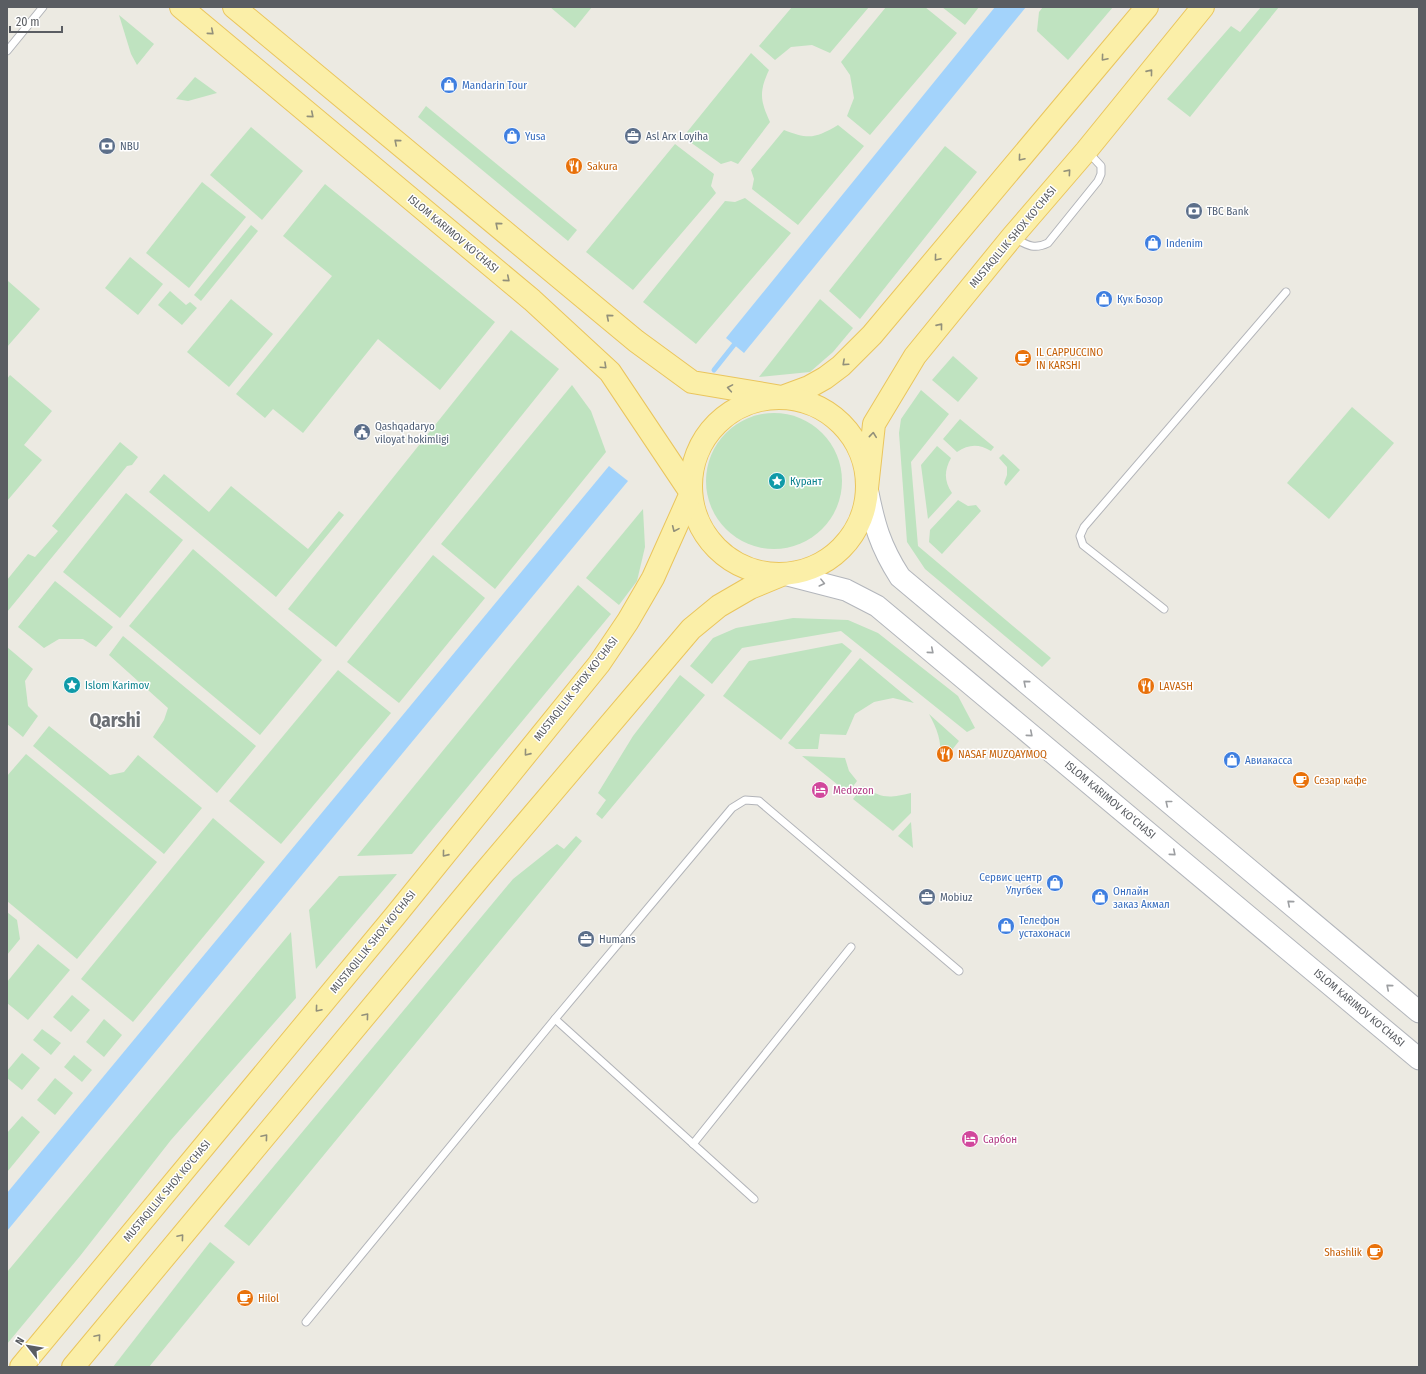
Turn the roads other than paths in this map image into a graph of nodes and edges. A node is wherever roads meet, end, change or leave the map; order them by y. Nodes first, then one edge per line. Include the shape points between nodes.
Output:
1 (43, 7) edge
2 (181, 7) edge
3 (234, 7) edge
4 (1147, 7) edge
5 (1203, 7) edge
6 (7, 51) edge
7 (1086, 151) junction
8 (1012, 237) junction
9 (1286, 292) dead end
10 (782, 397) junction
11 (867, 488) junction
12 (691, 493) junction
13 (784, 574) junction
14 (1164, 609) dead end
15 (851, 947) dead end
16 (959, 971) dead end
17 (1419, 1012) edge
18 (555, 1019) junction
19 (1419, 1058) edge
20 (693, 1144) junction
21 (754, 1199) dead end
22 (306, 1322) dead end
23 (21, 1367) edge
24 (74, 1367) edge

1 - 6 lane
2 -> 12 main road, ISLOM KARIMOV KO‘CHASI via 532,300 610,372
10 -> 3 main road via 692,382 636,341
4 -> 10 main road via 872,335 825,378
7 -> 5 main road, MUSTAQILLIK SHOX KO'CHASI
8 -> 7 main road, MUSTAQILLIK SHOX KO'CHASI
7 - 8 lane via 1101,166 1101,174 1048,243 1040,247 1031,247
11 -> 8 main road, MUSTAQILLIK SHOX KO'CHASI via 874,424 915,356
9 - 14 lane via 1084,527 1080,536 1083,545
10 - 11 main road via 809,403 833,416 852,436 864,461
10 - 12 main road via 752,401 726,415 706,437 696,457 693,464
11 - 13 main road via 862,514 850,537 832,556 810,568
17 -> 11 main road via 900,577 883,548
12 - 13 main road via 697,520 711,543 732,561 757,571
12 -> 23 main road, MUSTAQILLIK SHOX KO'CHASI via 653,578 599,664 390,922
13 -> 19 main road, ISLOM KARIMOV KO‘CHASI via 846,590 877,606
24 -> 13 main road via 487,869 691,629 719,606 750,588
15 - 20 lane
16 - 18 lane via 759,801 745,800 732,808
18 - 20 lane
18 - 22 lane
20 - 21 lane

